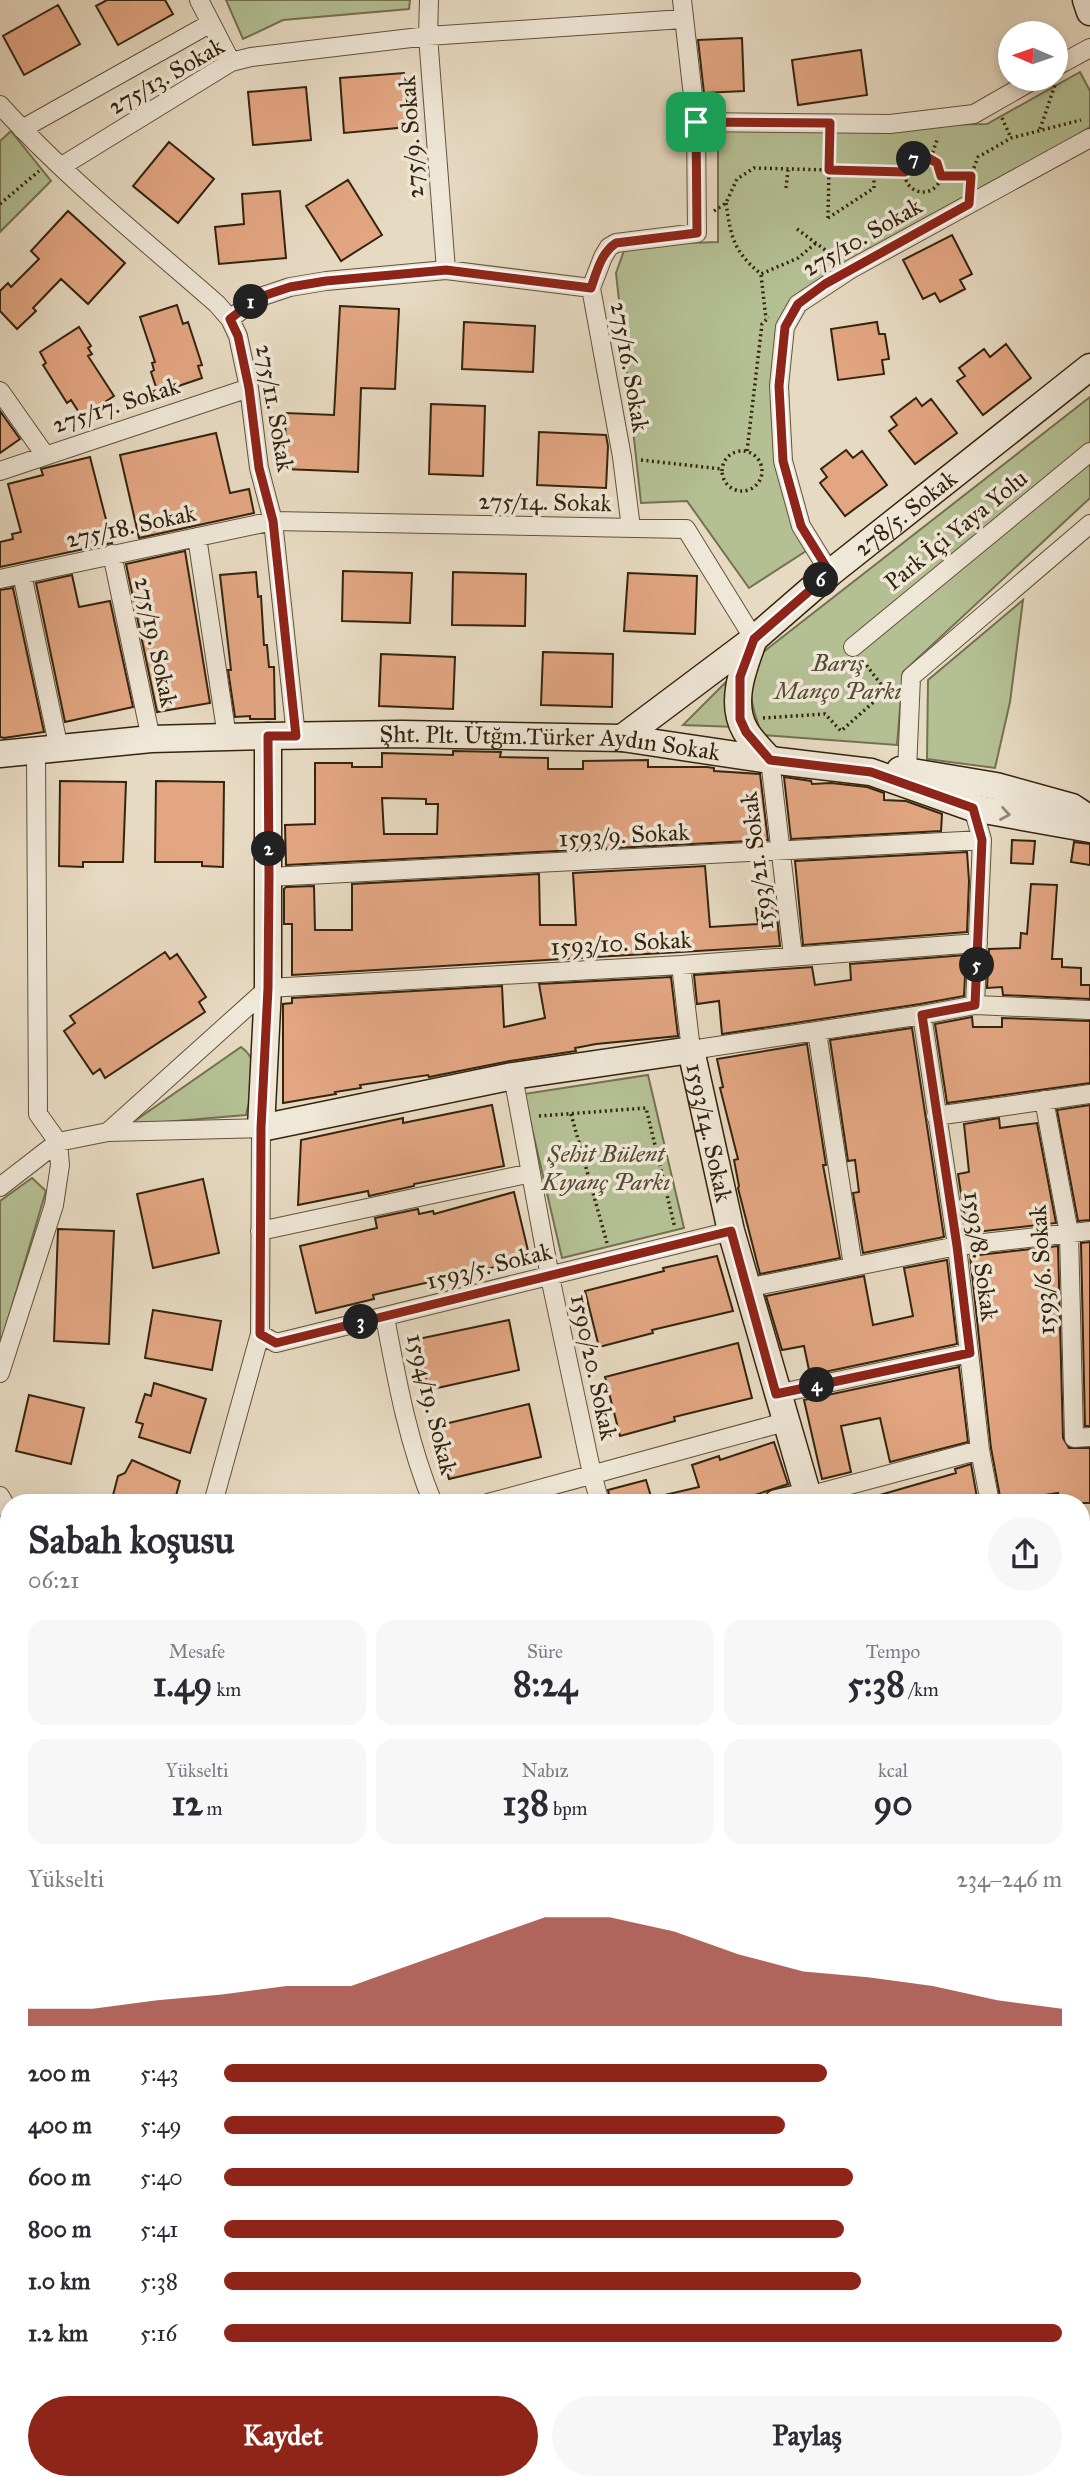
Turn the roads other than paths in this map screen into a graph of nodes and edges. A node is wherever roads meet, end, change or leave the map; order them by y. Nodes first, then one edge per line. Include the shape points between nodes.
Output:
1 (199, 0) edge
2 (429, 0) edge
3 (682, 0) edge
4 (1086, 0) edge
5 (1090, 12) edge
6 (684, 19) junction
7 (211, 23) junction
8 (428, 36) junction
9 (1090, 48) edge
10 (1068, 60) edge
11 (231, 62) junction
12 (1014, 91) edge
13 (0, 104) edge
14 (696, 122) junction
15 (22, 129) junction
16 (1090, 138) edge
17 (62, 166) junction
18 (446, 270) junction
19 (591, 288) junction
20 (230, 319) junction
21 (1090, 367) edge
22 (249, 388) junction
23 (0, 391) edge
24 (1090, 452) edge
25 (45, 455) junction
26 (0, 471) edge
27 (273, 521) junction
28 (1090, 524) edge
29 (631, 528) junction
30 (197, 537) junction
31 (112, 554) junction
32 (830, 573) junction
33 (22, 574) junction
34 (0, 579) edge
35 (754, 639) junction
36 (853, 646) road end
37 (268, 736) junction
38 (296, 736) junction
39 (227, 737) junction
40 (622, 738) junction
41 (151, 739) junction
42 (47, 751) junction
43 (0, 754) edge
44 (770, 760) junction
45 (907, 770) junction
46 (871, 772) junction
47 (973, 808) junction
48 (1090, 819) edge
49 (1090, 828) edge
50 (982, 840) junction
51 (780, 852) junction
52 (269, 877) junction
53 (978, 943) junction
54 (793, 956) junction
55 (681, 965) junction
56 (268, 988) junction
57 (975, 1005) junction
58 (1090, 1010) edge
59 (922, 1015) junction
60 (817, 1032) junction
61 (691, 1050) junction
62 (513, 1076) junction
63 (1090, 1094) edge
64 (1044, 1100) junction
65 (936, 1116) junction
66 (261, 1128) junction
67 (108, 1132) junction
68 (58, 1142) junction
69 (531, 1173) junction
70 (0, 1187) edge
71 (260, 1231) junction
72 (731, 1231) junction
73 (1090, 1231) edge
74 (1069, 1233) junction
75 (957, 1246) junction
76 (853, 1266) junction
77 (550, 1277) junction
78 (746, 1287) junction
79 (385, 1317) junction
80 (260, 1334) junction
81 (970, 1353) junction
82 (0, 1373) edge
83 (776, 1394) junction
84 (785, 1422) junction
85 (1082, 1437) edge
86 (981, 1450) junction
87 (592, 1474) junction
88 (216, 1494) edge
89 (429, 1494) edge
90 (520, 1494) edge
91 (598, 1494) edge
92 (807, 1494) edge
93 (816, 1494) edge
94 (988, 1494) edge

1 - 7 street
2 - 8 street, 275/9. Sokak
3 - 6 street
4 - 5 street
6 - 8 street, 275/13. Sokak
6 - 14 street
7 - 11 street
7 - 15 street
8 - 11 street, 275/13. Sokak via 272,53
8 - 18 street, 275/9. Sokak
9 - 10 street
11 - 17 street, 275/13. Sokak
12 - 14 street via 974,114 890,124
13 - 15 street, 275/11. Sokak
14 - 19 street, 275/16. Sokak via 697,233 616,243 603,257
15 - 17 street, 275/11. Sokak
16 - 32 street, 275/10. Sokak via 851,269 798,304 791,315 785,327 779,386 783,461 801,526
17 - 20 street, 275/11. Sokak
18 - 19 street
18 - 20 street via 290,287 257,298
19 - 29 street, 275/16. Sokak
20 - 22 street, 275/11. Sokak
21 - 32 street, 278/5. Sokak
22 - 25 street, 275/17. Sokak
22 - 27 street, 275/11. Sokak via 259,468
23 - 25 street
24 - 36 street, Park İçi Yaya Yolu
25 - 26 street, 275/17. Sokak
27 - 29 street, 275/14. Sokak
27 - 30 street, 275/18. Sokak
27 - 38 street, 275/11. Sokak
28 - 45 street via 911,677
29 - 35 street, 275/14. Sokak via 686,529
30 - 31 street, 275/18. Sokak
30 - 39 street
31 - 33 street, 275/18. Sokak
31 - 41 street, 275/19. Sokak
32 - 35 street, 278/5. Sokak
33 - 34 street, 275/18. Sokak
33 - 42 street
35 - 40 street, 278/5. Sokak
35 - 44 street via 740,677 740,719
37 - 38 street, Şht. Plt. Ütğm.Türker Aydın Sokak
37 - 39 street, Şht. Plt. Ütğm.Türker Aydın Sokak
37 - 52 street
38 - 40 street, Şht. Plt. Ütğm.Türker Aydın Sokak
39 - 41 street, Şht. Plt. Ütğm.Türker Aydın Sokak
40 - 44 street, Şht. Plt. Ütğm.Türker Aydın Sokak
41 - 42 street, Şht. Plt. Ütğm.Türker Aydın Sokak
42 - 43 street, Şht. Plt. Ütğm.Türker Aydın Sokak
42 - 68 street via 38,1114
44 - 46 street, Şht. Plt. Ütğm.Türker Aydın Sokak
44 - 51 street, 1593/21. Sokak
45 - 46 street
45 - 48 street via 996,786 1072,807
46 - 47 street, Şht. Plt. Ütğm.Türker Aydın Sokak
47 -> 49 street, Şht. Plt. Ütğm.Türker Aydın Sokak
47 - 50 street
50 - 51 street, 1593/9. Sokak
50 - 53 street
51 - 52 street, 1593/9. Sokak
51 - 54 street, 1593/21. Sokak
52 - 56 street
53 - 54 street, 1593/10. Sokak
53 - 57 street
54 - 55 street, 1593/10. Sokak
55 - 56 street, 1593/10. Sokak
55 - 61 street
56 - 66 street
56 - 67 street
57 - 58 street
57 - 59 street
59 - 60 street
59 - 65 street, 1593/8. Sokak
60 - 61 street
60 - 76 street
61 - 62 street
61 - 72 street, 1593/14. Sokak
62 - 66 street
62 - 69 street, 1590/20. Sokak
63 - 64 street
64 - 65 street
64 - 74 street, 1593/6. Sokak
65 - 75 street, 1593/8. Sokak
66 - 67 street
66 - 71 street
67 - 68 street
68 - 70 street
68 - 82 street via 54,1205
69 - 71 street
69 - 77 street, 1590/20. Sokak
71 - 80 street
72 - 77 street, 1593/5. Sokak
72 - 78 street, 1593/14. Sokak
73 - 74 street
74 - 75 street
74 - 85 street, 1593/6. Sokak
75 - 76 street
75 - 81 street, 1593/8. Sokak
76 - 78 street
77 - 79 street, 1593/5. Sokak
77 - 87 street, 1590/20. Sokak
78 - 83 street, 1593/14. Sokak
79 - 80 street, 1593/5. Sokak via 276,1343
79 - 89 street, 1594/19. Sokak via 405,1420
80 - 88 street
81 - 83 street
81 - 86 street, 1593/8. Sokak
83 - 84 street, 1593/14. Sokak
84 - 87 street
84 - 92 street, 1593/14. Sokak
86 - 93 street
86 - 94 street, 1593/8. Sokak
87 - 90 street
87 - 91 street, 1590/20. Sokak

